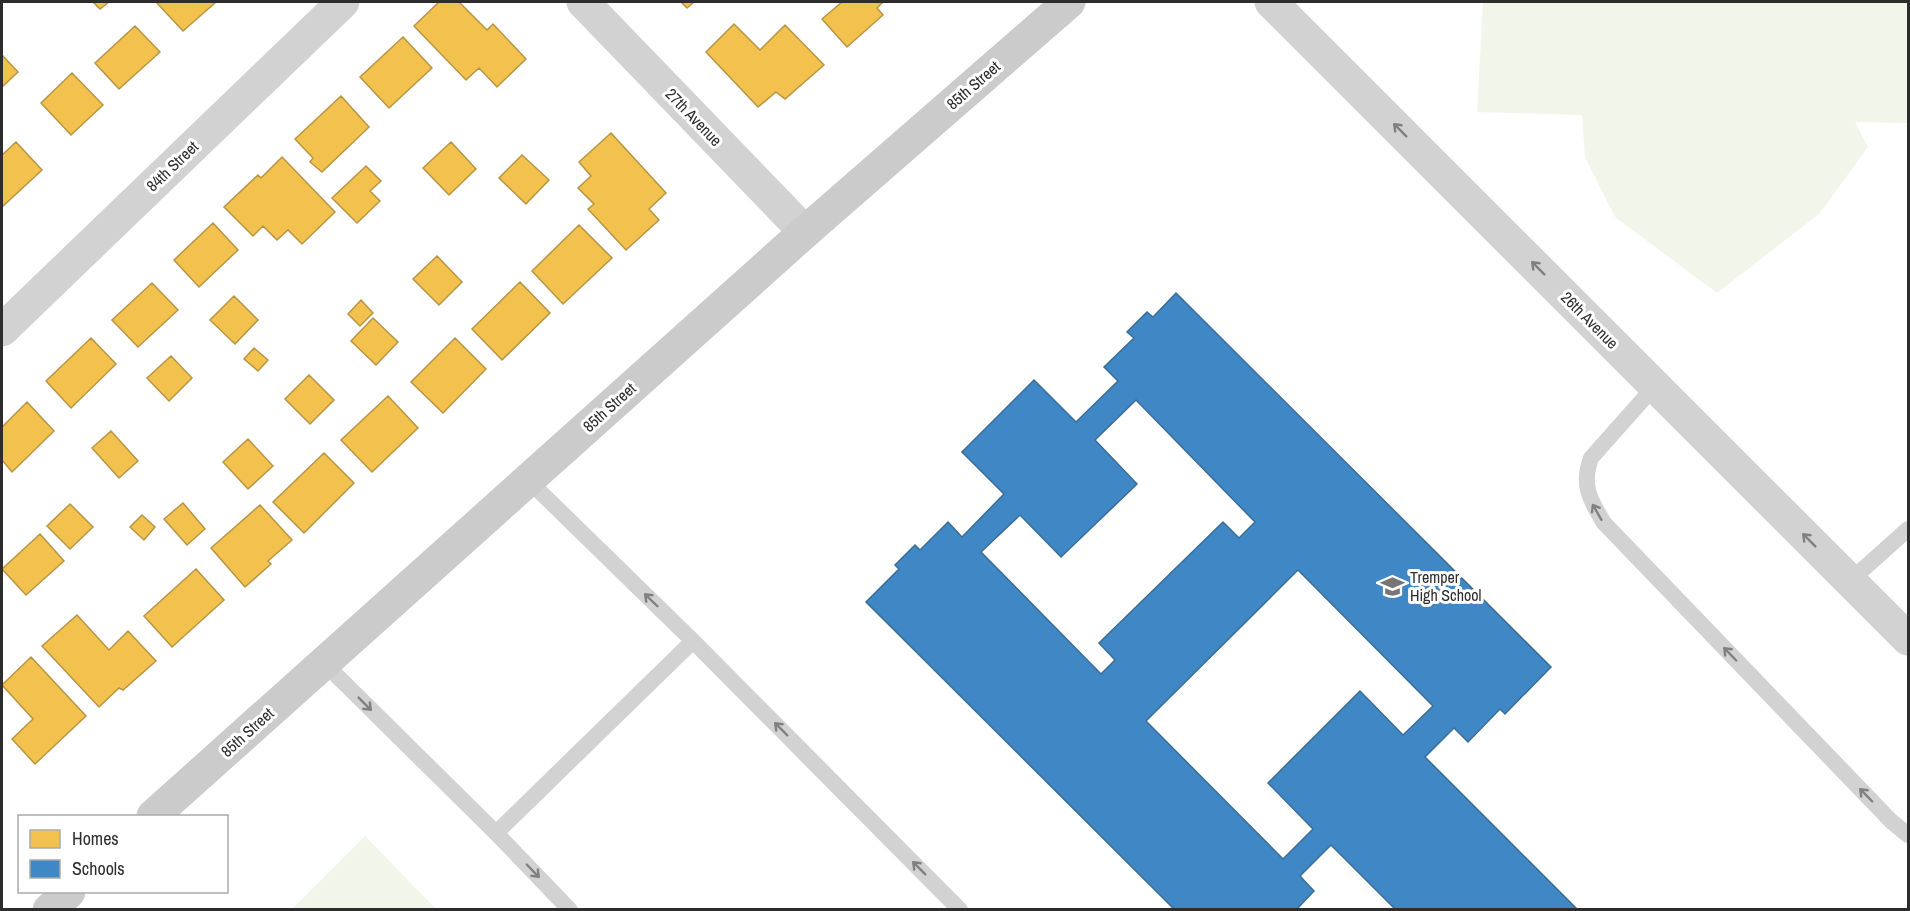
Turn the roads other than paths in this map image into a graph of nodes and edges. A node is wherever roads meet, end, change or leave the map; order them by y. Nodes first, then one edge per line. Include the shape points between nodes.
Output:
1 (344, 2) edge
2 (584, 2) edge
3 (1069, 2) edge
4 (1271, 2) edge
5 (805, 232) junction
6 (2, 330) edge
7 (1655, 386) junction
8 (528, 480) junction
9 (1908, 529) edge
10 (1850, 581) junction
11 (1908, 639) edge
12 (693, 641) junction
13 (324, 663) junction
14 (154, 815) edge
15 (496, 833) junction
16 (1908, 835) edge
17 (67, 893) edge
18 (49, 909) edge
19 (570, 909) edge
20 (960, 909) edge

1 - 6 street, 84th Street
2 - 5 street, 27th Avenue
3 - 5 street, 85th Street
7 -> 4 street, 26th Avenue
5 - 8 street, 85th Street
10 -> 7 street, 26th Avenue
16 -> 7 lane via 1604,524 1588,495 1586,471 1591,458
12 -> 8 lane
8 - 13 street, 85th Street
9 - 10 lane
10 - 11 street, 26th Avenue
12 - 15 lane
20 -> 12 lane
13 - 14 street, 85th Street
13 -> 15 lane
15 -> 19 lane
17 - 18 street

